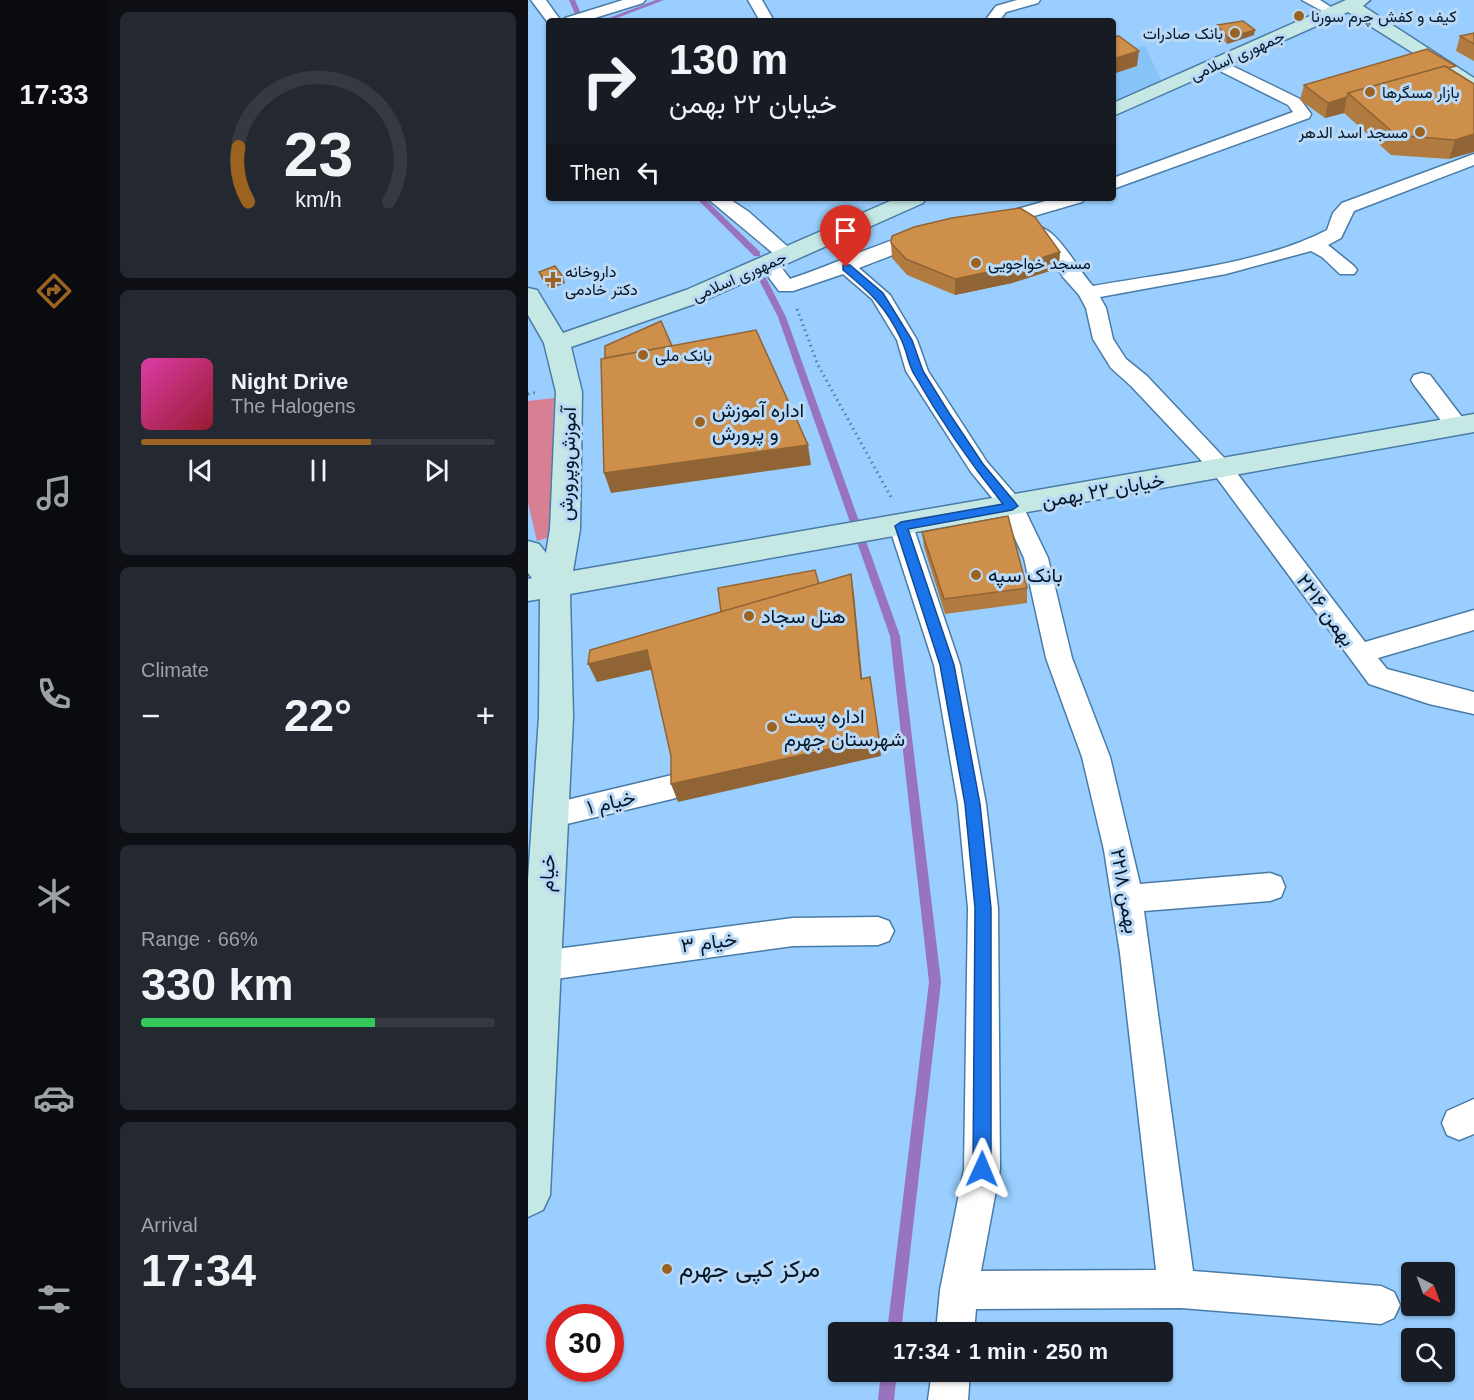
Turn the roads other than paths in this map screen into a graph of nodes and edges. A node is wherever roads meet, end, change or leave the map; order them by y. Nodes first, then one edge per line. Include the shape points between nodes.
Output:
1 (538, 0) edge
2 (638, 0) edge
3 (755, 0) edge
4 (1033, 0) edge
5 (1309, 0) edge
6 (1348, 6) edge
7 (552, 18) edge
8 (580, 18) edge
9 (765, 18) edge
10 (994, 18) dead end
11 (1218, 64) junction
12 (1474, 87) edge
13 (1116, 109) edge
14 (1471, 164) edge
15 (1116, 183) edge
16 (720, 201) edge
17 (908, 201) edge
18 (1067, 201) edge
19 (1027, 214) junction
20 (971, 226) edge
21 (939, 232) edge
22 (1313, 245) junction
23 (778, 259) junction
24 (846, 267) junction
25 (1347, 270) dead end
26 (1088, 293) junction
27 (528, 295) edge
28 (528, 338) edge
29 (558, 343) junction
30 (1422, 380) dead end
31 (1466, 425) edge
32 (1222, 469) junction
33 (1012, 506) junction
34 (901, 526) junction
35 (565, 529) junction
36 (528, 544) edge
37 (528, 552) edge
38 (541, 588) edge
39 (1474, 620) edge
40 (1359, 654) junction
41 (1474, 703) edge
42 (542, 707) edge
43 (672, 787) edge
44 (550, 816) junction
45 (1270, 887) dead end
46 (1127, 899) junction
47 (878, 931) dead end
48 (541, 966) junction
49 (528, 1195) edge
50 (1181, 1289) junction
51 (959, 1290) junction
52 (1381, 1305) dead end
53 (956, 1322) edge
54 (950, 1382) edge
55 (948, 1400) edge

1 - 7 street
2 - 8 street
3 - 9 street
4 - 10 street via 1001,9
5 - 6 street
6 - 11 main road, جمهوری اسلامی
6 - 12 main road
11 - 13 main road, جمهوری اسلامی
11 - 15 street via 1294,102 1303,114
14 - 22 street via 1348,207 1334,234
16 - 23 street via 742,216
17 - 23 main road, جمهوری اسلامی
18 - 19 street
19 - 20 street
19 - 26 street, ۲۲بهمن ۱۶ via 1030,224 1049,240
21 - 24 street
22 - 25 street via 1329,253
22 - 26 street via 1226,268
23 - 24 street via 786,287
23 - 29 main road, جمهوری اسلامی via 680,302
24 - 33 street, ۲۲بهمن ۱۸ via 880,295 907,340 917,371 979,467
26 - 32 street, ۲۲بهمن ۱۶ via 1103,339 1118,363
27 - 29 main road, آموزش‌و‌پرورش
28 - 29 main road via 554,339
29 - 35 main road, آموزش‌و‌پرورش via 569,392
30 - 31 street
31 - 32 main road, خیابان ۲۲ بهمن
32 - 33 main road, خیابان ۲۲ بهمن
32 - 40 street, ۲۲بهمن ۱۶
33 - 34 main road, خیابان ۲۲ بهمن
33 - 46 street, ۲۲بهمن ۱۸ via 1036,558 1059,658 1096,757
34 - 38 main road, خیابان ۲۲ بهمن
34 - 51 street via 947,665 972,804 983,908 982,1169
35 - 36 main road via 544,544
35 - 38 main road, آموزش‌و‌پرورش
37 - 38 main road
38 - 42 main road, خیام
39 - 40 street, ۲۲بهمن ۱۶
40 - 41 street via 1378,677
42 - 44 main road, خیام
43 - 44 street, خیام ۱
44 - 48 main road, خیام
45 - 46 street
46 - 50 street, ۲۲بهمن ۱۸ via 1173,1267
47 - 48 street, خیام ۳ via 793,932
48 - 49 main road, خیام
50 - 51 street
50 - 52 street
51 - 53 street
54 - 55 street

